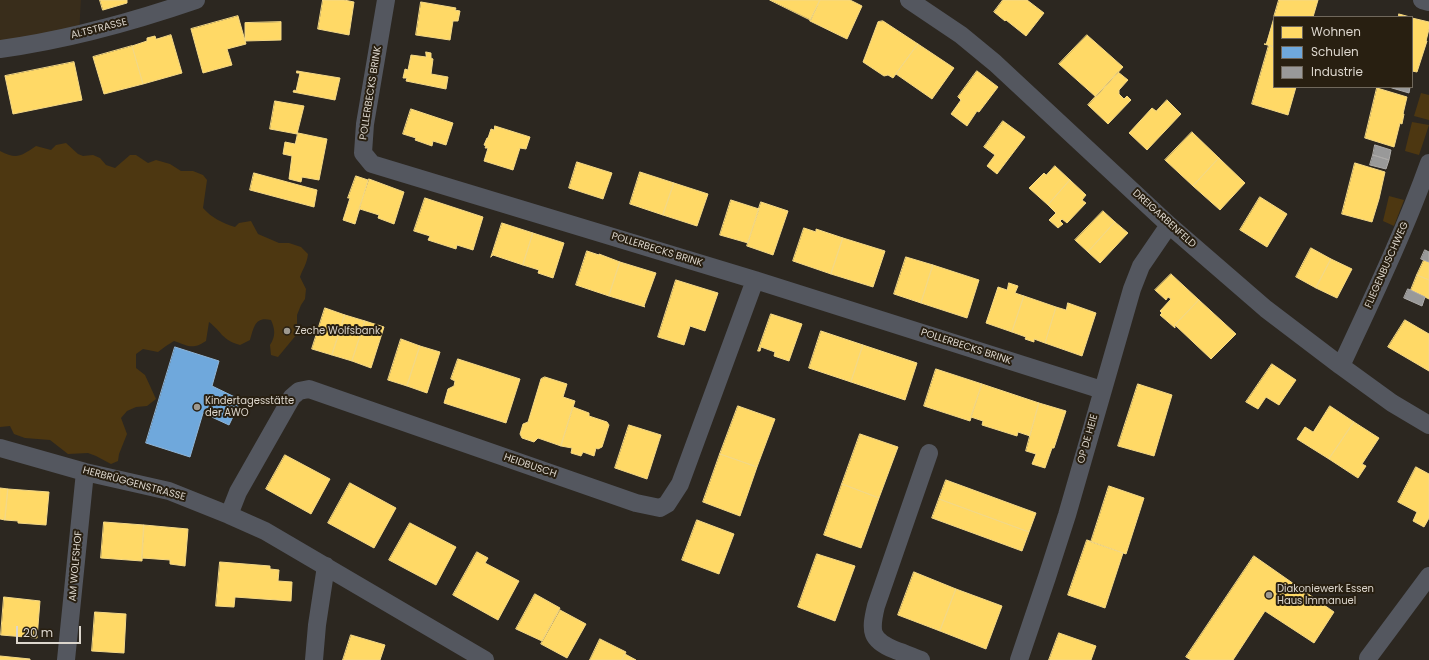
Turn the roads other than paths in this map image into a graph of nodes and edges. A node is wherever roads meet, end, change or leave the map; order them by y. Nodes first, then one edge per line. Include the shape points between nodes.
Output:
1 (196, 0) edge
2 (386, 0) edge
3 (909, 0) edge
4 (1422, 0) edge
5 (1429, 2) edge
6 (0, 48) edge
7 (1429, 163) edge
8 (1169, 225) junction
9 (755, 280) junction
10 (1341, 366) junction
11 (1102, 390) junction
12 (1429, 425) edge
13 (0, 448) edge
14 (929, 453) dead end
15 (85, 472) junction
16 (229, 515) junction
17 (326, 566) junction
18 (1429, 576) edge
19 (1368, 658) dead end
20 (66, 660) edge
21 (314, 660) edge
22 (485, 660) edge
23 (921, 660) edge
24 (1019, 660) edge

1 - 6 street, ALTSTRASSE via 94,31 47,42
2 - 9 street, POLLERBECKS BRINK via 363,145 363,153 372,164
3 - 8 street, DREIGARBENFELD via 961,34 995,62
4 - 5 street
7 - 10 street, FLIEGENBUSCHWEG via 1413,206
8 - 10 street, DREIGARBENFELD via 1266,309
8 - 11 street, OP DE HEIE via 1141,266
9 - 11 street, POLLERBECKS BRINK
9 - 16 street, HEIDBUSCH via 680,484 667,504 660,508 636,503 309,388 299,391 292,397 238,492
10 - 12 street, DREIGARBENFELD via 1392,403
11 - 24 street, OP DE HEIE via 1067,515
13 - 15 street, HERBRÜGGENSTRASSE
14 - 23 street via 873,620 876,638 882,644
15 - 16 street, HERBRÜGGENSTRASSE via 169,491
15 - 20 street, AM WOLFSHOF
16 - 17 street, HERBRÜGGENSTRASSE via 265,531
17 - 21 street
17 - 22 street, HERBRÜGGENSTRASSE
18 - 19 street

